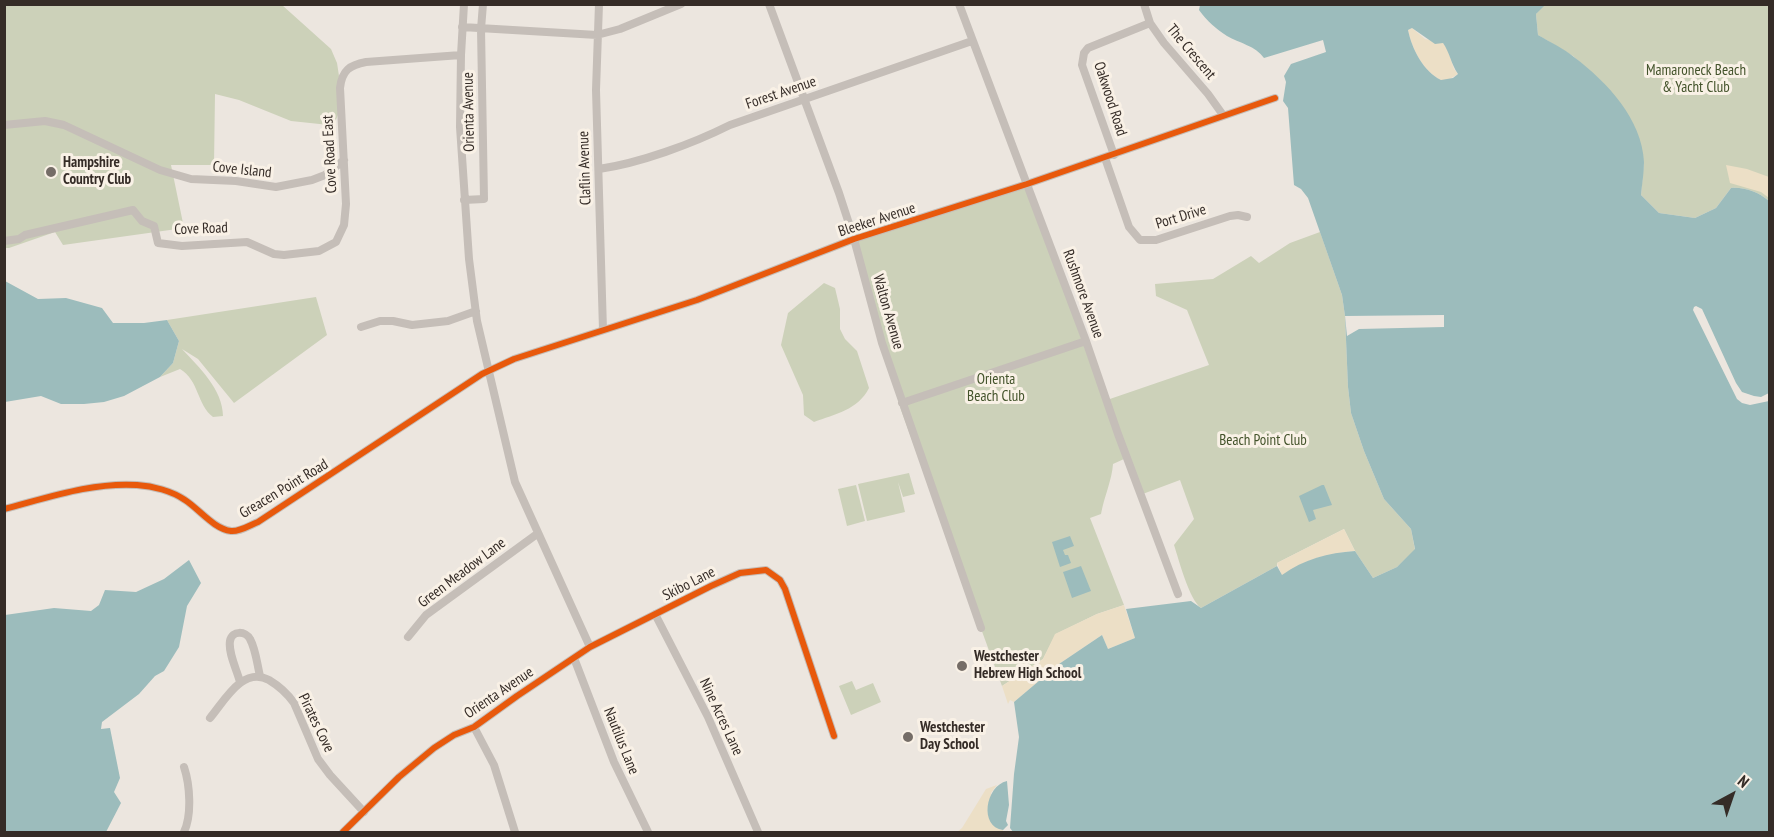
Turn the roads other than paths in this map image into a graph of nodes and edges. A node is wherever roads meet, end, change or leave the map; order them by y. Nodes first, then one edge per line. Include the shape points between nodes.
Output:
1 (464, 4) edge
2 (483, 4) edge
3 (598, 4) edge
4 (681, 4) edge
5 (769, 4) edge
6 (959, 4) edge
7 (1144, 4) edge
8 (1150, 23) junction
9 (462, 27) junction
10 (481, 29) junction
11 (597, 35) junction
12 (972, 41) junction
13 (461, 55) junction
14 (1275, 98) dead end
15 (806, 99) junction
16 (1223, 115) junction
17 (4, 125) edge
18 (1114, 154) junction
19 (1105, 158) junction
20 (344, 160) junction
21 (599, 169) junction
22 (1027, 184) junction
23 (464, 200) junction
24 (1247, 217) dead end
25 (341, 235) joint
26 (854, 239) junction
27 (4, 241) edge
28 (476, 311) junction
29 (361, 327) dead end
30 (603, 330) junction
31 (1086, 341) junction
32 (490, 370) junction
33 (902, 403) junction
34 (4, 509) edge
35 (537, 534) junction
36 (1178, 594) dead end
37 (655, 614) junction
38 (981, 628) dead end
39 (408, 637) dead end
40 (590, 647) junction
41 (574, 658) junction
42 (260, 676) junction
43 (240, 682) junction
44 (210, 718) dead end
45 (474, 727) junction
46 (834, 736) dead end
47 (184, 767) dead end
48 (364, 812) junction
49 (184, 832) edge
50 (342, 832) edge
51 (515, 832) edge
52 (648, 832) edge
53 (758, 832) edge

1 - 9 street, Orienta Avenue
2 - 10 street, Orienta Avenue
3 - 11 street, Claflin Avenue
4 - 11 street
5 - 15 street, Walton Avenue
6 - 12 street, Rushmore Avenue
7 - 8 street, The Crescent
8 - 16 street, The Crescent
8 - 18 street, Oakwood Road via 1084,53 1082,65
9 - 10 street
9 - 13 street, Orienta Avenue
10 - 11 street
10 - 23 street, Orienta Avenue via 484,199
11 - 21 street, Claflin Avenue
12 - 15 street, Forest Avenue
12 - 22 street, Rushmore Avenue
13 - 20 street, Cove Road East via 366,62 354,64 344,72 340,88
13 - 23 street, Orienta Avenue
14 - 16 street, Bleeker Avenue
15 - 21 street, Forest Avenue via 730,125 705,138
15 - 26 street, Walton Avenue
16 - 18 street, Bleeker Avenue
17 - 20 street, Cove Island via 45,121 64,125 160,170 191,179 276,187 325,175
18 - 19 street, Bleeker Avenue
19 - 22 street, Bleeker Avenue
19 - 24 street, Port Drive via 1129,227 1140,240 1156,240 1238,214
20 - 25 street, Cove Road East via 346,204
21 - 30 street, Claflin Avenue
22 - 26 street, Bleeker Avenue
22 - 31 street, Rushmore Avenue
23 - 28 street, Orienta Avenue
25 - 27 street, Cove Road via 319,251 295,254 274,254 247,242 182,246 158,243 154,226 142,221 133,210
26 - 30 street, Bleeker Avenue via 697,300
26 - 33 street, Walton Avenue
28 - 29 street via 448,321 411,325 380,321
28 - 32 street, Orienta Avenue
30 - 32 street, Bleeker Avenue
31 - 33 street
31 - 36 street, Rushmore Avenue
32 - 34 street, Greacen Point Road via 258,522 238,530 221,527 186,500 137,485 92,487
32 - 35 street, Orienta Avenue via 514,482
33 - 38 street, Walton Avenue
35 - 39 street, Green Meadow Lane via 426,615
35 - 40 street, Orienta Avenue
37 - 40 street, Skibo Lane
37 - 46 street, Skibo Lane via 740,573 766,570 785,589
37 - 53 street, Nine Acres Lane via 708,717
40 - 41 street, Orienta Avenue
41 - 45 street, Orienta Avenue
41 - 52 street, Nautilus Lane via 614,762
42 - 43 street
42 - 43 street via 250,639 239,632 230,638 230,646
42 - 48 street, Pirates Cove via 288,695 318,759
43 - 44 street
45 - 48 street, Orienta Avenue via 454,735 419,759
45 - 51 street via 494,765
47 - 49 street via 188,804
48 - 50 street, Orienta Avenue

